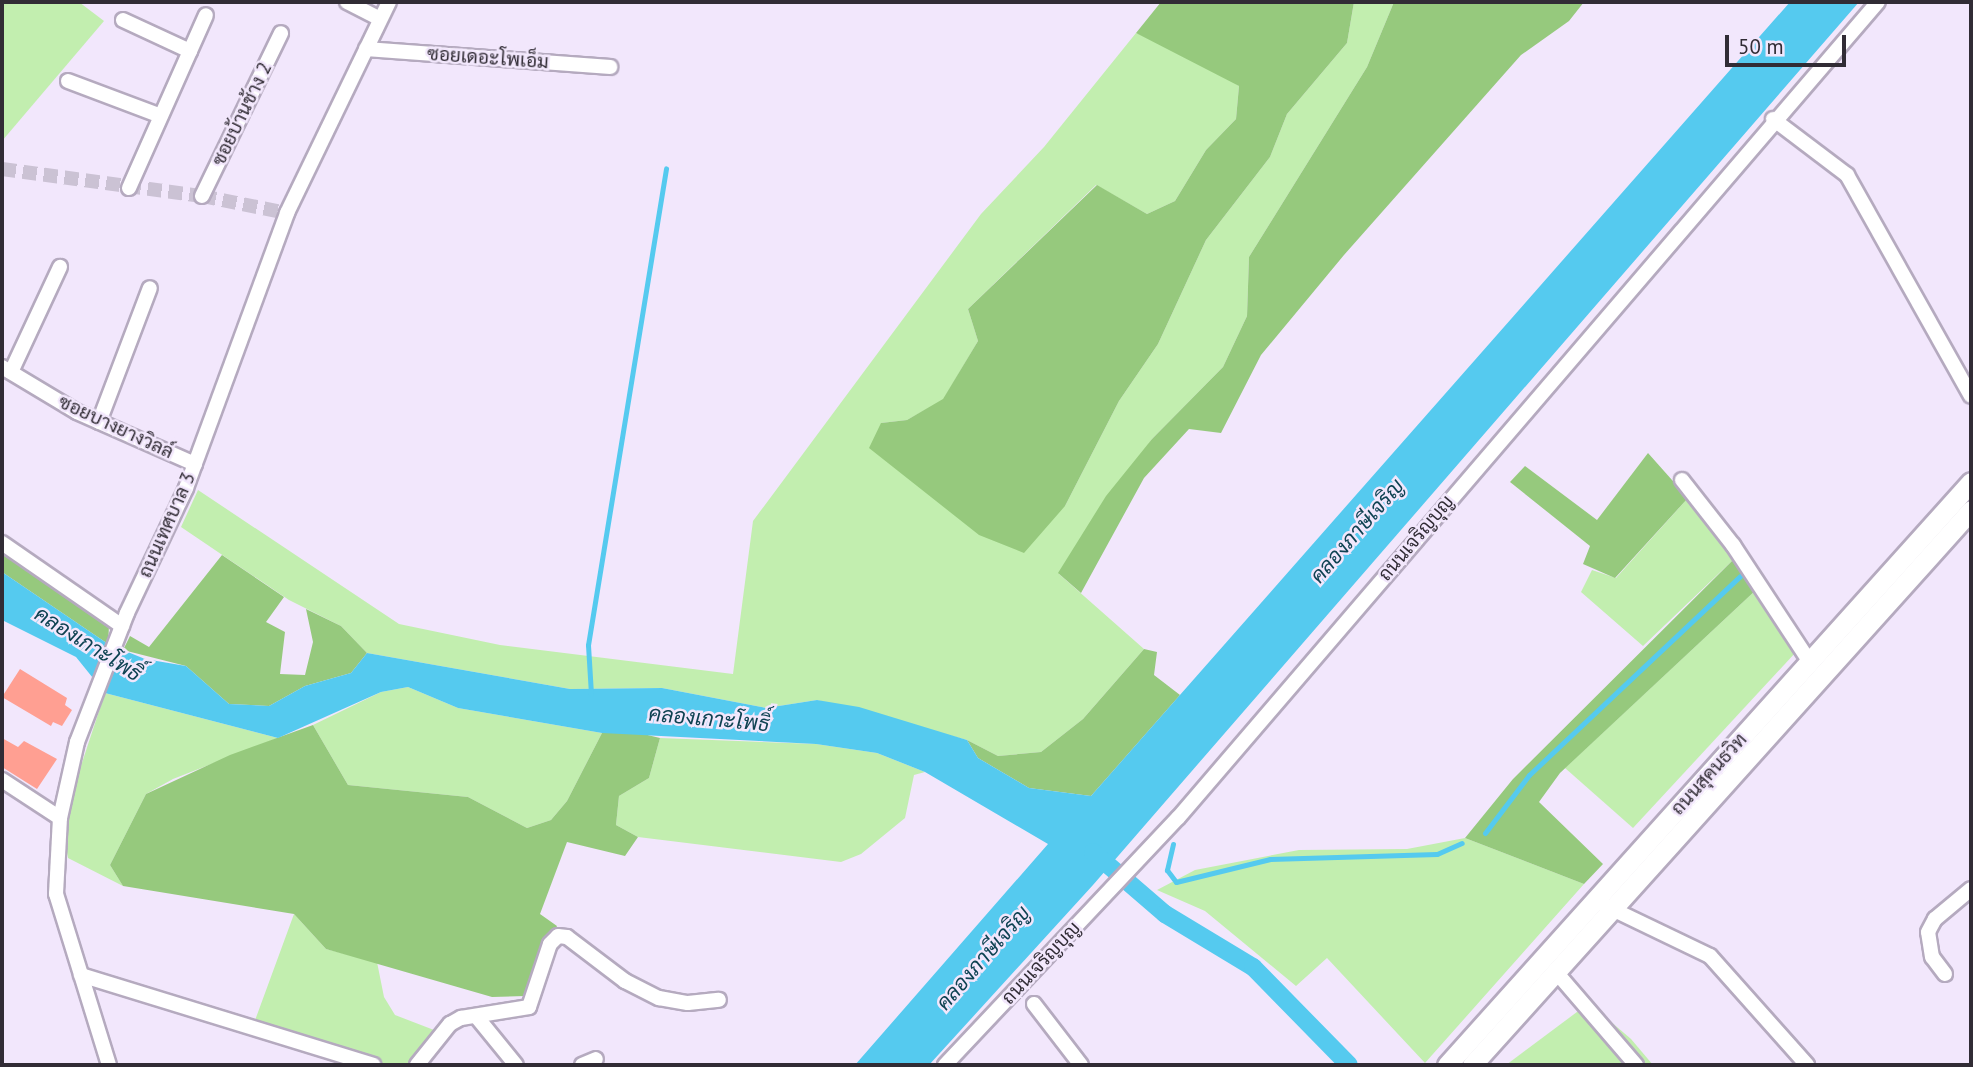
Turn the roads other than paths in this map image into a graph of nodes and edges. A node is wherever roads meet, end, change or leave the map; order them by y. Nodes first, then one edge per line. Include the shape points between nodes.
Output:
1 (347, 2) edge
2 (389, 2) edge
3 (1878, 2) edge
4 (206, 15) dead end
5 (380, 19) junction
6 (123, 20) dead end
7 (281, 33) dead end
8 (366, 49) junction
9 (190, 51) junction
10 (610, 67) dead end
11 (68, 81) dead end
12 (161, 116) junction
13 (1773, 119) junction
14 (129, 188) dead end
15 (202, 196) dead end
16 (60, 267) dead end
17 (150, 288) dead end
18 (6, 370) edge
19 (1971, 396) edge
20 (99, 422) junction
21 (195, 464) junction
22 (1682, 480) dead end
23 (1971, 482) edge
24 (1971, 510) edge
25 (2, 543) edge
26 (120, 632) junction
27 (1810, 662) junction
28 (2, 780) edge
29 (60, 818) junction
30 (1971, 889) edge
31 (1605, 905) junction
32 (1556, 972) junction
33 (1945, 974) dead end
34 (81, 975) junction
35 (719, 1000) dead end
36 (1034, 1004) dead end
37 (476, 1016) junction
38 (109, 1065) edge
39 (373, 1065) edge
40 (417, 1065) edge
41 (516, 1065) edge
42 (945, 1065) edge
43 (1081, 1065) edge
44 (1447, 1065) edge
45 (1472, 1065) edge
46 (1636, 1065) edge
47 (1807, 1065) edge

1 - 5 street
2 - 5 street, ถนนเทศบาล 3
3 - 13 street, ถนนเจริญบุญ
4 - 9 street
5 - 8 street, ถนนเทศบาล 3
6 - 9 street
7 - 15 street, ซอยบ้านช้าง 2
8 - 10 street, ซอยเดอะโพเอ็ม
8 - 21 street, ถนนเทศบาล 3 via 287,213
9 - 12 street
11 - 12 street
12 - 14 street
13 - 19 street via 1847,175
13 - 42 street, ถนนเจริญบุญ via 1178,818
16 - 18 street
17 - 20 street
18 - 20 street, ซอยบางยางวิลล์
20 - 21 street, ซอยบางยางวิลล์
21 - 26 street, ถนนเทศบาล 3
22 - 27 street via 1733,545
23 - 27 main road, ถนนสุคนธวิท
24 - 31 main road, ถนนสุคนธวิท
25 - 26 street
26 - 29 street, ถนนเทศบาล 3 via 77,742
27 - 31 main road, ถนนสุคนธวิท
28 - 29 street
29 - 34 street, ถนนเทศบาล 3 via 56,894
30 - 33 street via 1935,919 1928,932 1932,957
31 - 32 main road, ถนนสุคนธวิท
31 - 44 main road, ถนนสุคนธวิท
31 - 47 street via 1710,956
32 - 45 main road, ถนนสุคนธวิท
32 - 46 street
34 - 38 street, ถนนเทศบาล 3
34 - 39 street
35 - 37 street via 688,1003 659,998 625,981 567,936 558,936 550,944 528,1007
36 - 43 street
37 - 40 street via 450,1024
37 - 41 street

